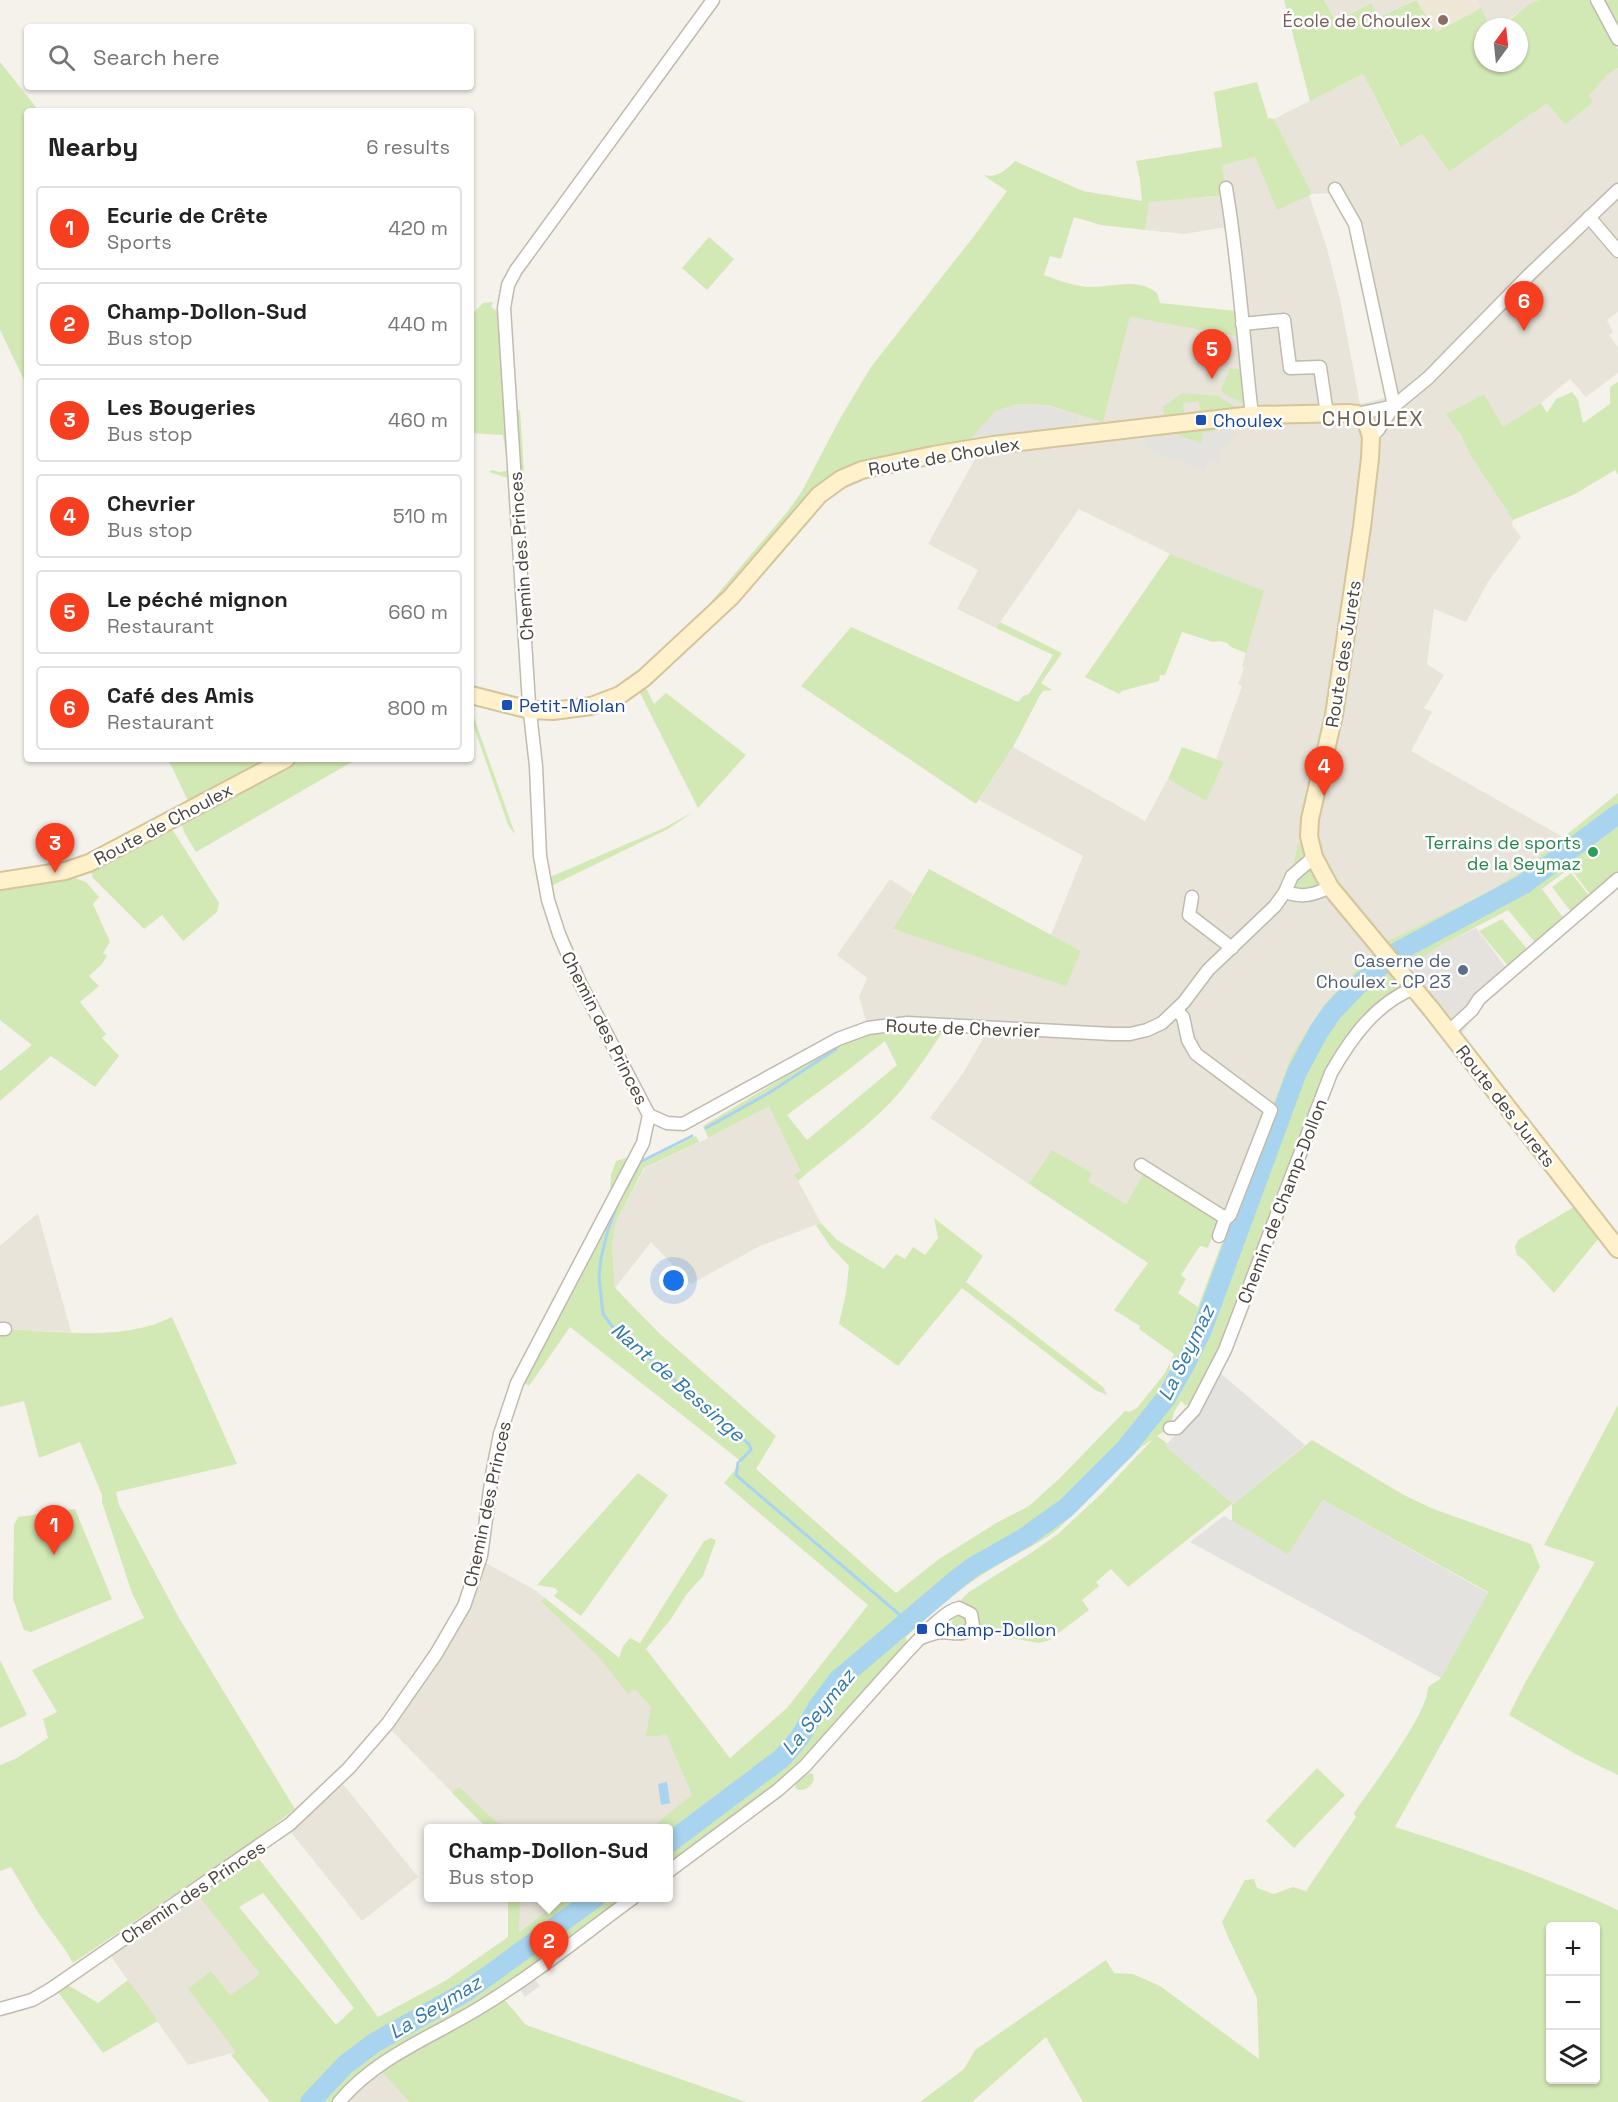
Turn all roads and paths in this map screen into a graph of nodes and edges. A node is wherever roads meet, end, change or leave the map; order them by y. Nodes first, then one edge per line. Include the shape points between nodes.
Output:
1 (713, 0) edge
2 (1597, 0) edge
3 (1618, 39) edge
4 (1226, 188) dead end
5 (1335, 189) dead end
6 (1618, 190) edge
7 (1589, 217) junction
8 (1618, 251) edge
9 (1242, 324) junction
10 (1394, 406) junction
11 (1327, 414) junction
12 (1252, 415) junction
13 (1361, 417) junction
14 (1371, 437) junction
15 (474, 696) edge
16 (530, 710) junction
17 (280, 762) edge
18 (1314, 857) junction
19 (1618, 879) edge
20 (0, 881) edge
21 (1330, 887) junction
22 (1285, 892) junction
23 (1192, 897) dead end
24 (1233, 948) junction
25 (1414, 988) junction
26 (1176, 1010) junction
27 (1448, 1032) junction
28 (649, 1115) junction
29 (1141, 1165) dead end
30 (1226, 1216) junction
31 (1219, 1236) dead end
32 (1618, 1250) edge
33 (1170, 1428) dead end
34 (921, 1638) junction
35 (673, 1868) edge
36 (628, 1902) edge
37 (0, 2009) edge
38 (339, 2102) edge

1 - 16 street, Chemin des Princes via 508,285 506,331
2 - 3 street
4 - 9 street
5 - 10 street via 1355,224
6 - 7 street
7 - 8 street
7 - 10 street via 1428,378
9 - 11 street via 1284,320 1290,368 1320,367
9 - 12 street
10 - 13 street
10 - 14 street
11 - 12 street, Route de Choulex
11 - 13 street, Route de Choulex
12 - 16 street, Route de Choulex via 984,447 848,475 819,495 740,587 645,678 620,695 591,706
13 - 14 street, Route des Jurets
14 - 18 street, Route des Jurets via 1334,715 1310,819
15 - 16 street, Route de Choulex
16 - 28 street, Chemin des Princes via 540,856 552,915 580,983
17 - 20 street, Route de Choulex via 89,863 65,871
18 - 21 street, Route des Jurets
18 - 22 street, Route de Chevrier via 1292,876
19 - 27 street via 1479,999
21 - 22 street via 1314,895
21 - 25 street, Route des Jurets
22 - 24 street, Route de Chevrier
23 - 24 street via 1189,915
24 - 26 street, Route de Chevrier via 1208,970
25 - 27 street, Route des Jurets
25 - 33 street, Chemin de Champ-Dollon via 1381,1007 1364,1024 1331,1073 1225,1350 1194,1410 1177,1428
26 - 28 street, Route de Chevrier via 1162,1023 1130,1034 907,1023 868,1028 823,1046 683,1124
26 - 30 street via 1183,1017 1196,1054 1271,1110 1230,1215
27 - 32 street, Route des Jurets
28 - 37 street, Chemin des Princes via 643,1143 539,1338 511,1399 492,1475 481,1556 464,1606 388,1723 308,1809 270,1840 51,1989 32,2000
29 - 30 street
30 - 31 street
34 - 34 street via 936,1633 962,1634 973,1625 971,1614 959,1608 949,1612
34 - 35 street via 798,1772
36 - 38 street via 502,1994 383,2062

